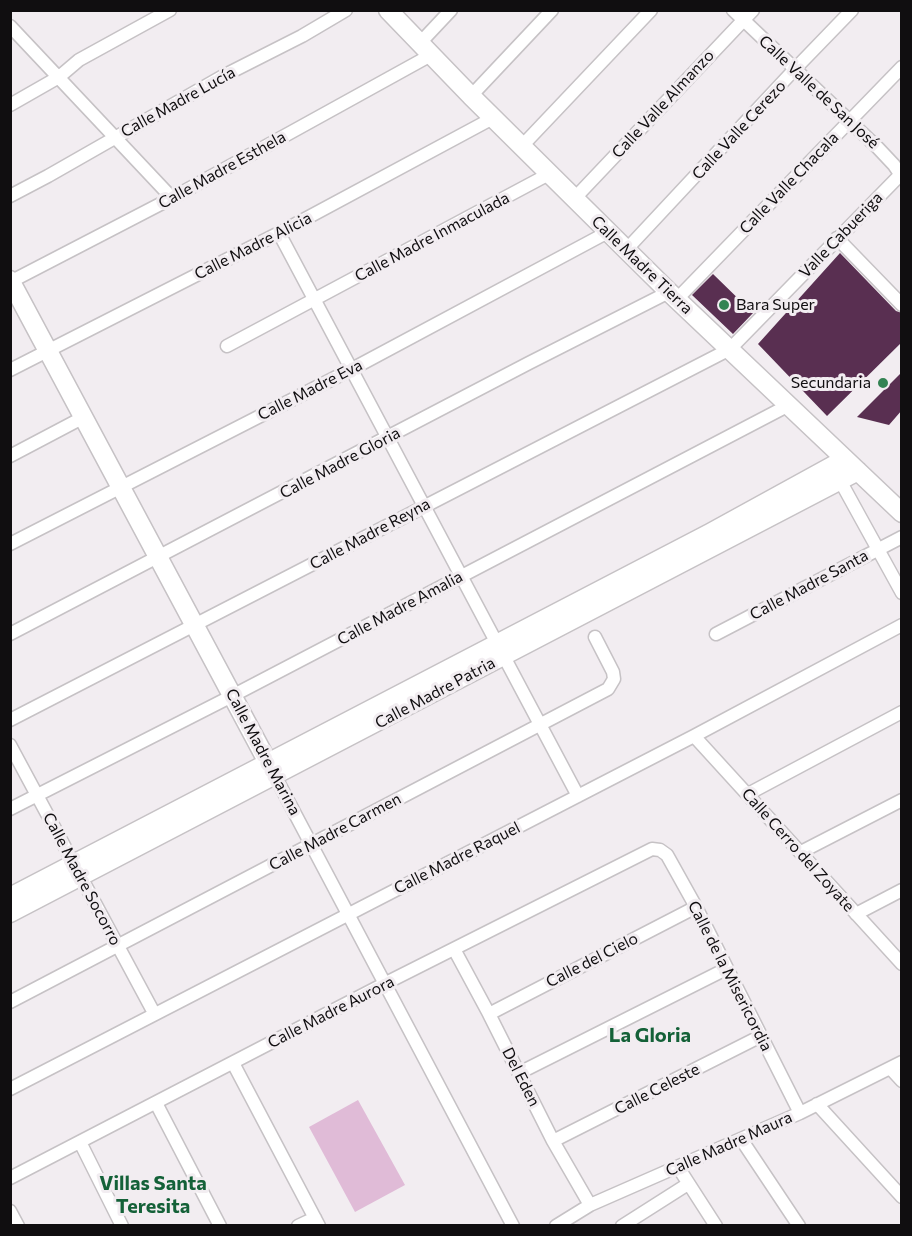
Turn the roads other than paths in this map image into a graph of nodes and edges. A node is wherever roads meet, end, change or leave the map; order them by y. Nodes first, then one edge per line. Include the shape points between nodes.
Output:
1 (170, 10) edge
2 (346, 10) edge
3 (388, 10) edge
4 (451, 10) edge
5 (552, 10) edge
6 (651, 10) edge
7 (733, 10) edge
8 (753, 10) edge
9 (852, 10) edge
10 (743, 20) junction
11 (10, 26) edge
12 (426, 49) junction
13 (902, 67) edge
14 (794, 70) junction
15 (59, 77) junction
16 (471, 96) junction
17 (10, 105) edge
18 (493, 118) junction
19 (849, 121) junction
20 (116, 136) junction
21 (522, 146) junction
22 (549, 174) junction
23 (901, 175) edge
24 (10, 196) edge
25 (172, 198) junction
26 (574, 199) junction
27 (608, 232) junction
28 (279, 233) junction
29 (837, 238) junction
30 (627, 250) junction
31 (11, 281) edge
32 (673, 296) junction
33 (314, 301) junction
34 (902, 305) edge
35 (228, 346) dead end
36 (730, 350) junction
37 (48, 351) junction
38 (352, 369) junction
39 (10, 370) edge
40 (789, 405) junction
41 (84, 417) junction
42 (387, 438) junction
43 (10, 456) edge
44 (844, 469) junction
45 (121, 487) junction
46 (424, 506) junction
47 (901, 512) edge
48 (902, 537) edge
49 (10, 544) edge
50 (878, 549) junction
51 (159, 557) junction
52 (461, 576) junction
53 (902, 593) edge
54 (902, 625) edge
55 (195, 626) junction
56 (10, 634) edge
57 (716, 634) dead end
58 (595, 637) dead end
59 (500, 649) junction
60 (232, 696) junction
61 (902, 712) edge
62 (10, 720) edge
63 (541, 725) junction
64 (694, 736) junction
65 (10, 745) edge
66 (272, 769) junction
67 (748, 794) junction
68 (38, 795) junction
69 (578, 796) junction
70 (902, 800) edge
71 (10, 809) edge
72 (312, 844) junction
73 (652, 849) joint
74 (801, 852) junction
75 (77, 871) junction
76 (902, 890) edge
77 (10, 897) edge
78 (696, 907) junction
79 (10, 913) edge
80 (348, 913) junction
81 (856, 914) junction
82 (117, 946) junction
83 (454, 949) junction
84 (902, 964) edge
85 (726, 969) junction
86 (386, 983) junction
87 (10, 1002) edge
88 (154, 1013) junction
89 (489, 1014) junction
90 (761, 1036) junction
91 (233, 1063) junction
92 (896, 1065) edge
93 (519, 1073) junction
94 (902, 1081) edge
95 (10, 1089) edge
96 (156, 1103) junction
97 (817, 1104) junction
98 (800, 1113) junction
99 (741, 1138) junction
100 (553, 1141) junction
101 (80, 1142) junction
102 (678, 1167) junction
103 (10, 1178) edge
104 (688, 1184) junction
105 (902, 1197) edge
106 (590, 1205) junction
107 (10, 1211) edge
108 (317, 1222) edge
109 (18, 1226) edge
110 (122, 1226) edge
111 (220, 1226) edge
112 (298, 1226) edge
113 (513, 1226) edge
114 (556, 1226) edge
115 (622, 1226) edge
116 (716, 1226) edge
117 (799, 1226) edge

1 - 15 street via 79,60
2 - 20 street, Calle Madre Lucía
3 - 12 street, Calle Madre Tierra
4 - 12 street, Calle Madre Esthela
5 - 16 street
6 - 21 street
7 - 10 street, Calle Valle de San José
8 - 10 street, Calle Valle Almanzo
9 - 14 street, Calle Valle Cerezo
10 - 14 street, Calle Valle de San José
10 - 26 street, Calle Valle Almanzo
11 - 15 street
12 - 16 street, Calle Madre Tierra
12 - 25 street, Calle Madre Esthela
13 - 19 street, Calle Valle Chacala
14 - 19 street, Calle Valle de San José
14 - 30 street, Calle Valle Cerezo
15 - 17 street
15 - 20 street
16 - 18 street, Calle Madre Tierra
18 - 21 street, Calle Madre Tierra
18 - 28 street, Calle Madre Alicia
19 - 23 street, Calle Valle de San José
19 - 32 street, Calle Valle Chacala
20 - 24 street, Calle Madre Lucía
20 - 25 street
21 - 22 street, Calle Madre Tierra
22 - 26 street, Calle Madre Tierra
22 - 33 street, Calle Madre Inmaculada
23 - 29 street, Valle Cabueriga
25 - 31 street, Calle Madre Esthela
26 - 27 street, Calle Madre Tierra
27 - 30 street, Calle Madre Tierra
27 - 38 street, Calle Madre Eva
28 - 33 street
28 - 37 street, Calle Madre Alicia
29 - 34 street
29 - 36 street, Valle Cabueriga
30 - 32 street, Calle Madre Tierra
31 - 37 street, Calle Madre Marina
32 - 36 street, Calle Madre Tierra
32 - 42 street, Calle Madre Gloria via 529,363
33 - 35 street, Calle Madre Inmaculada
33 - 38 street
36 - 40 street, Calle Madre Tierra
36 - 46 street, Calle Madre Reyna
37 - 39 street, Calle Madre Alicia
37 - 41 street, Calle Madre Marina
38 - 42 street
38 - 45 street, Calle Madre Eva
40 - 44 street, Calle Madre Tierra
40 - 52 street, Calle Madre Amalia
41 - 43 street
41 - 45 street, Calle Madre Marina
42 - 46 street
42 - 51 street, Calle Madre Gloria
44 - 47 street, Calle Madre Tierra
44 - 50 street
44 - 59 street, Calle Madre Patria via 710,533
45 - 49 street, Calle Madre Eva
45 - 51 street, Calle Madre Marina
46 - 52 street
46 - 55 street, Calle Madre Reyna
48 - 50 street, Calle Madre Santa
50 - 53 street
50 - 57 street, Calle Madre Santa
51 - 55 street, Calle Madre Marina
51 - 56 street, Calle Madre Gloria
52 - 59 street
52 - 60 street, Calle Madre Amalia
54 - 64 street, Calle Madre Raquel
55 - 60 street, Calle Madre Marina
55 - 62 street, Calle Madre Reyna
58 - 63 street, Calle Madre Carmen via 613,672 612,684
59 - 63 street
59 - 66 street, Calle Madre Patria
60 - 66 street, Calle Madre Marina
60 - 68 street, Calle Madre Amalia
61 - 67 street
63 - 69 street
63 - 72 street, Calle Madre Carmen
64 - 67 street, Calle Cerro del Zoyate
64 - 69 street, Calle Madre Raquel
65 - 68 street, Calle Madre Socorro
66 - 72 street, Calle Madre Marina
66 - 75 street, Calle Madre Patria
67 - 74 street, Calle Cerro del Zoyate
68 - 71 street, Calle Madre Amalia
68 - 75 street, Calle Madre Socorro
69 - 80 street, Calle Madre Raquel
70 - 74 street
72 - 80 street, Calle Madre Marina
72 - 82 street, Calle Madre Carmen
73 - 78 street, Calle de la Misericordia via 667,855
73 - 83 street, Calle Madre Aurora
74 - 81 street, Calle Cerro del Zoyate
75 - 77 street, Calle Madre Patria
75 - 79 street, Calle Madre Patria
75 - 82 street, Calle Madre Socorro
76 - 81 street
78 - 85 street, Calle de la Misericordia
78 - 89 street, Calle del Cielo
80 - 86 street, Calle Madre Marina
80 - 88 street, Calle Madre Raquel
81 - 84 street, Calle Cerro del Zoyate
82 - 87 street, Calle Madre Carmen
82 - 88 street, Calle Madre Socorro
83 - 86 street, Calle Madre Aurora
83 - 89 street, Del Eden
85 - 90 street, Calle de la Misericordia
85 - 93 street
86 - 91 street, Calle Madre Aurora
86 - 113 street, Calle Madre Marina
88 - 95 street, Calle Madre Raquel
89 - 93 street, Del Eden
90 - 98 street, Calle de la Misericordia
90 - 100 street, Calle Celeste
91 - 96 street, Calle Madre Aurora
91 - 108 street
92 - 94 street
92 - 97 street, Calle Madre Maura
93 - 100 street, Del Eden
96 - 101 street, Calle Madre Aurora
96 - 111 street
97 - 98 street, Calle Madre Maura
97 - 105 street
98 - 99 street, Calle Madre Maura
99 - 102 street, Calle Madre Maura
99 - 117 street
100 - 106 street, Del Eden
101 - 103 street, Calle Madre Aurora
101 - 110 street
102 - 104 street
102 - 106 street, Calle Madre Maura
104 - 115 street
104 - 116 street
106 - 114 street, Calle Madre Maura
107 - 109 street
108 - 112 street

